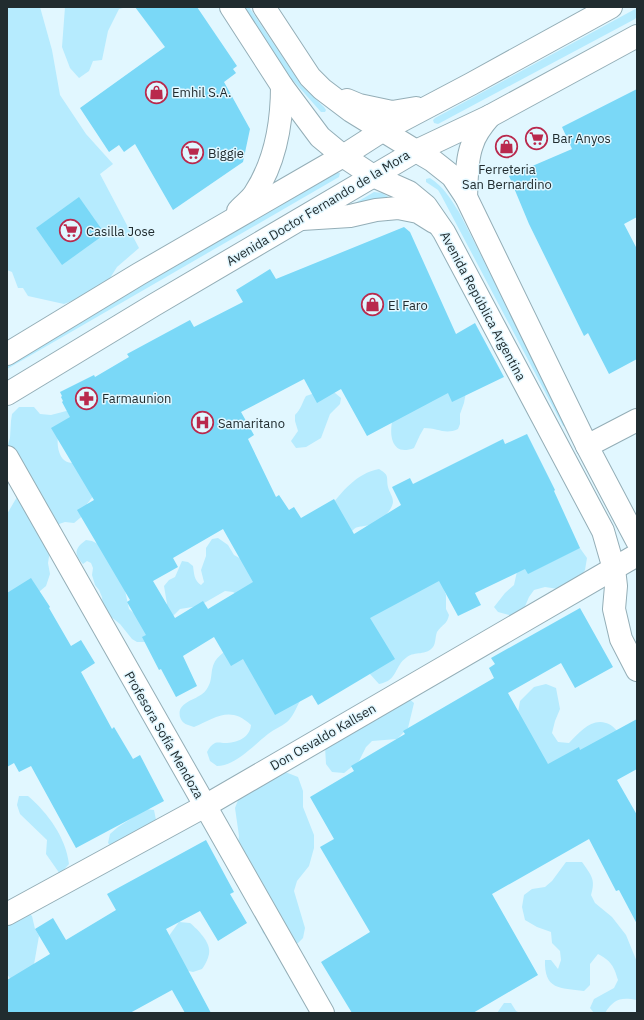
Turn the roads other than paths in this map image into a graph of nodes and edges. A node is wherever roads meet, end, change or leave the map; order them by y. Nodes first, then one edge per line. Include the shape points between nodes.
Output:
1 (231, 7) edge
2 (264, 7) edge
3 (611, 7) edge
4 (637, 28) edge
5 (628, 41) edge
6 (282, 86) junction
7 (322, 88) junction
8 (427, 106) junction
9 (490, 116) junction
10 (382, 131) junction
11 (416, 151) junction
12 (344, 156) junction
13 (373, 176) junction
14 (466, 197) junction
15 (302, 219) junction
16 (440, 226) junction
17 (220, 228) junction
18 (7, 354) edge
19 (7, 394) edge
20 (637, 420) edge
21 (587, 446) junction
22 (7, 457) edge
23 (637, 541) edge
24 (637, 555) edge
25 (614, 569) junction
26 (637, 670) edge
27 (205, 806) junction
28 (7, 914) edge
29 (323, 1013) edge

1 - 6 main road, Avenida República Argentina
2 - 7 main road via 310,77
3 - 8 main road
4 - 5 main road, Avenida Doctor Fernando de la Mora
5 - 9 main road, Avenida Doctor Fernando de la Mora
6 - 12 main road, Avenida República Argentina via 320,137
6 - 17 main road via 281,114 267,172 255,195
7 - 8 main road via 359,105 392,112
7 - 10 main road
8 - 10 main road
9 - 11 main road, Avenida Doctor Fernando de la Mora
9 - 14 main road via 472,144 467,170
10 - 11 main road
10 - 12 main road
11 - 13 main road, Avenida Doctor Fernando de la Mora
11 - 14 main road via 434,161 452,176
12 - 13 main road, Avenida República Argentina
12 - 17 main road
13 - 15 main road, Avenida Doctor Fernando de la Mora
13 - 16 main road, Avenida República Argentina via 409,192 426,206
14 - 21 main road
15 - 16 main road via 350,216 398,208 418,212
15 - 19 main road, Avenida Doctor Fernando de la Mora
16 - 25 main road, Avenida República Argentina via 603,531
17 - 18 main road
20 - 21 main road
21 - 23 main road
22 - 27 main road, Profesora Sofía Mendoza
24 - 25 main road, Don Osvaldo Kallsen
25 - 26 main road, Avenida República Argentina via 614,609 622,639
25 - 27 main road, Don Osvaldo Kallsen
27 - 28 main road, Don Osvaldo Kallsen
27 - 29 main road, Profesora Sofía Mendoza

